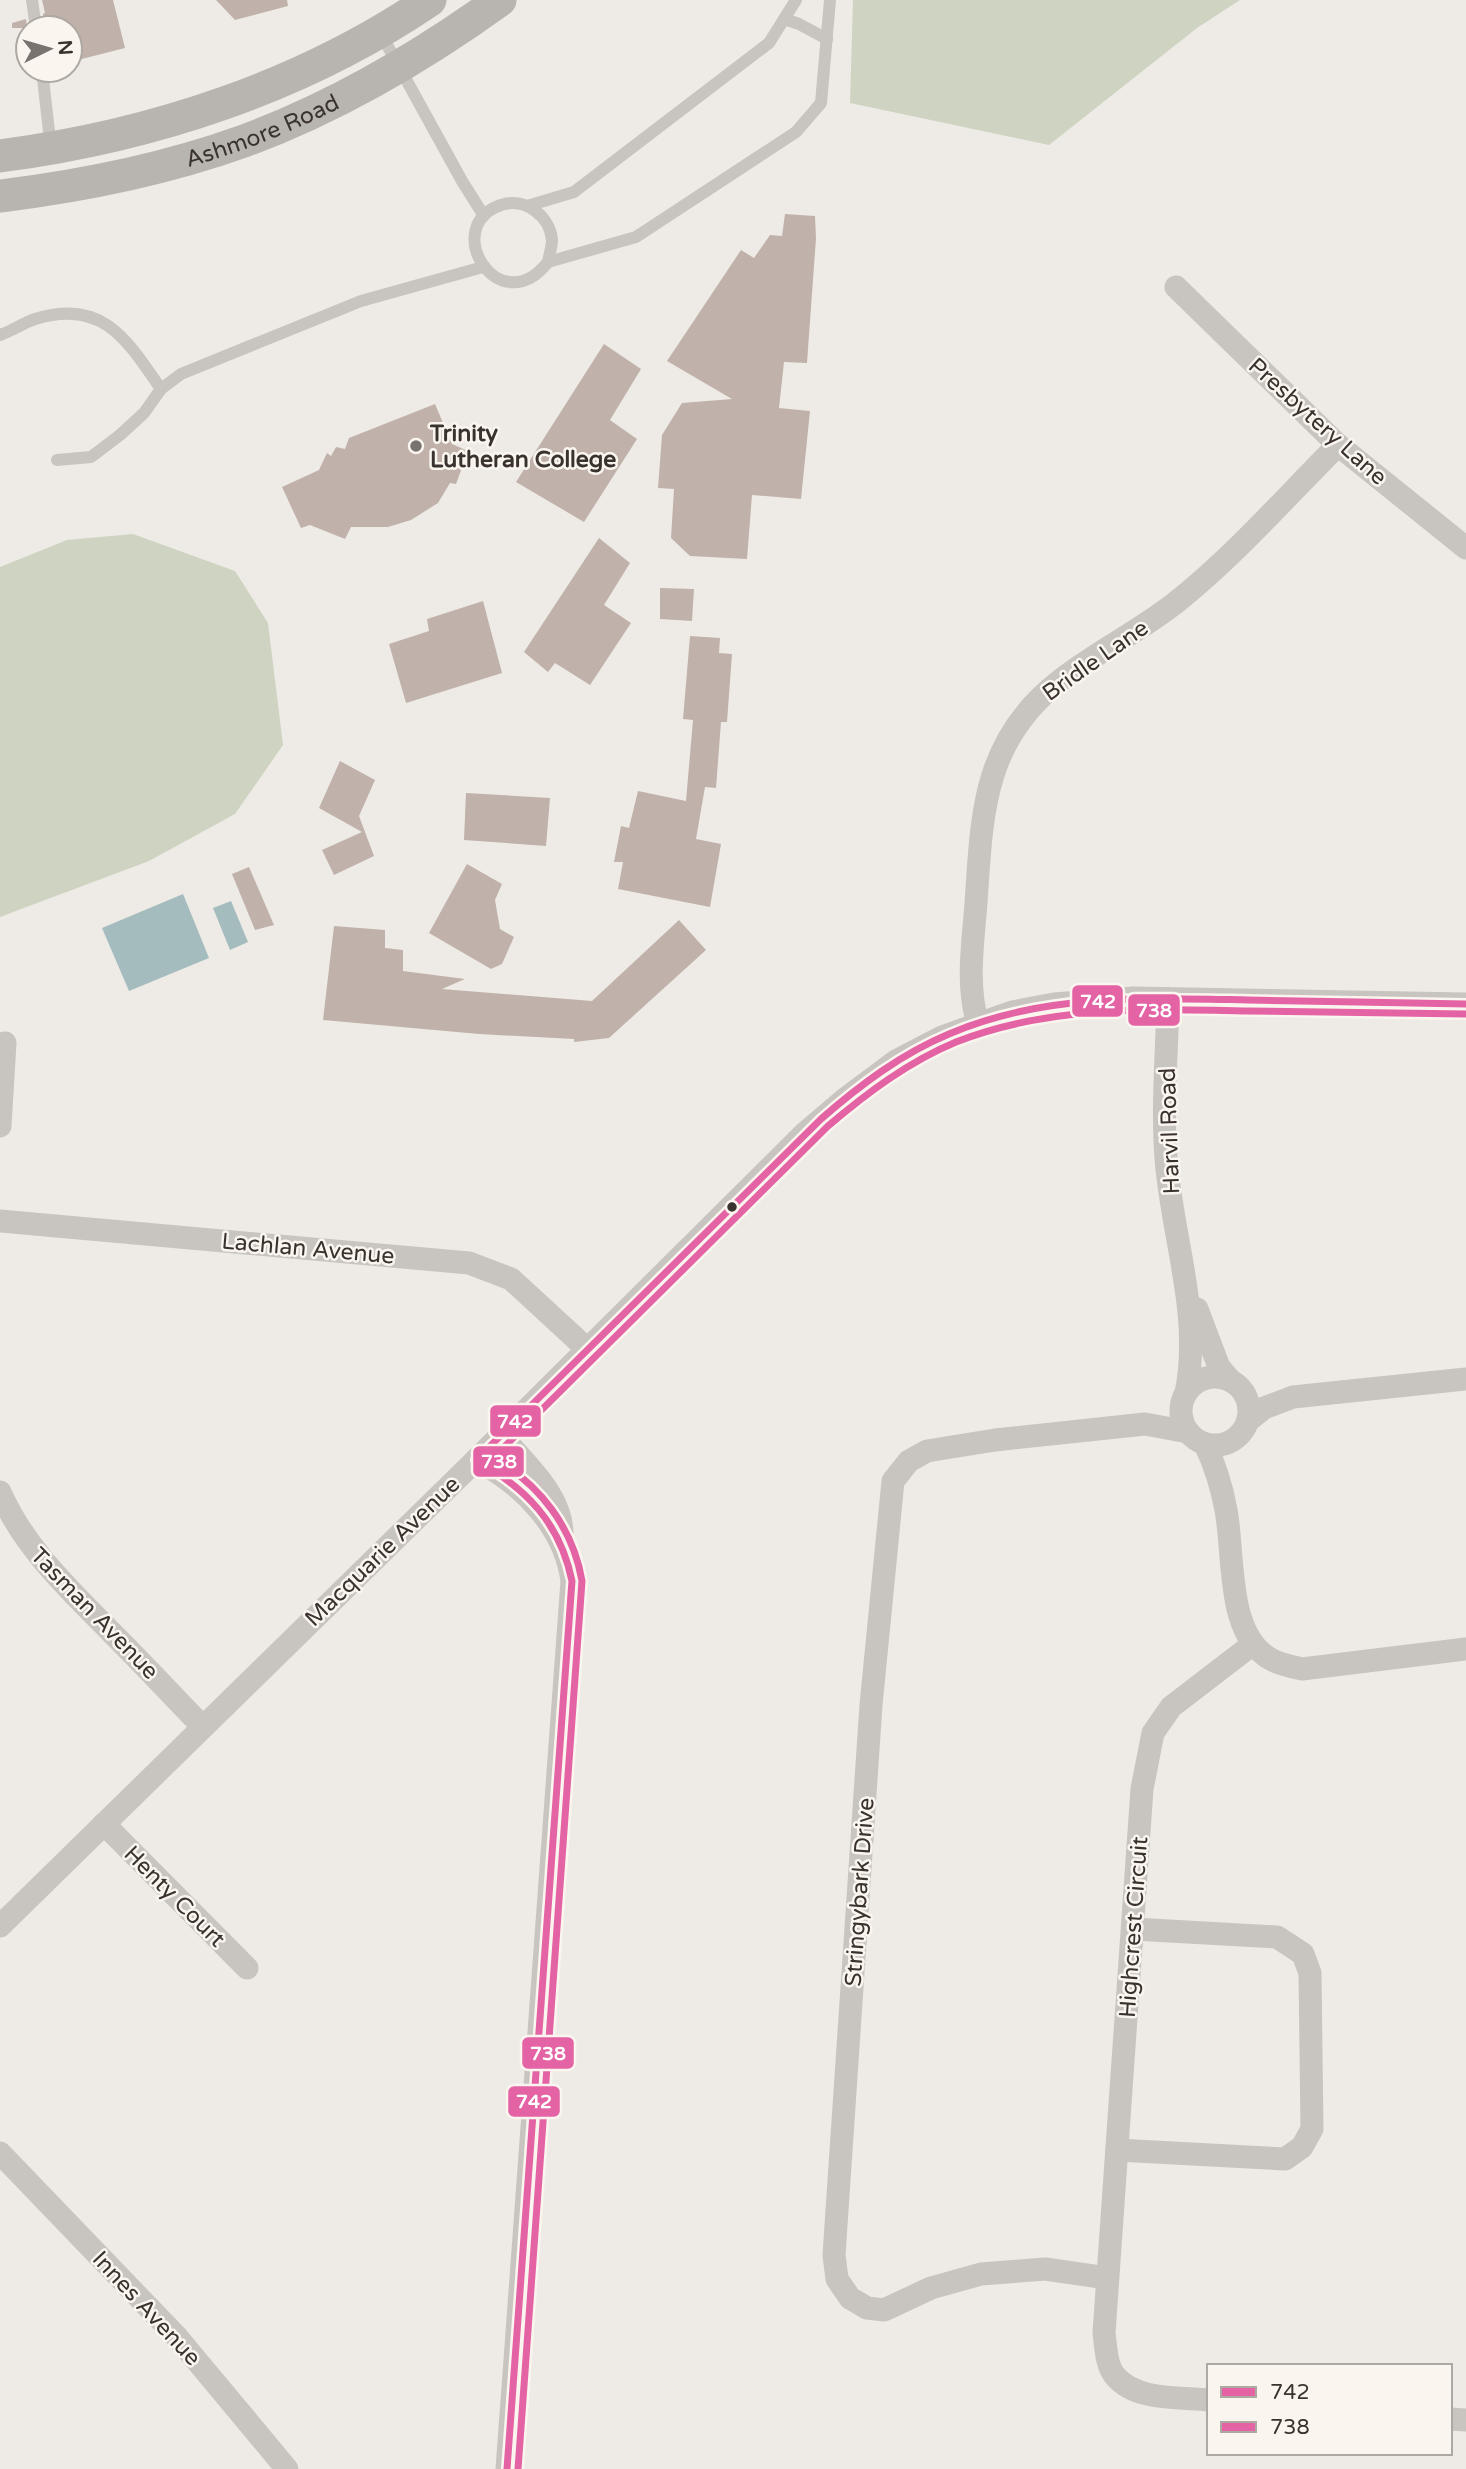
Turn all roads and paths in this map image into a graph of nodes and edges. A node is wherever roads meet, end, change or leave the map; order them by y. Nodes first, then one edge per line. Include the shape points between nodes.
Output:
1 (430, 0) edge
2 (500, 0) edge
3 (796, 0) edge
4 (830, 0) edge
5 (784, 19) junction
6 (380, 31) junction
7 (827, 39) junction
8 (399, 67) junction
9 (44, 84) edge
10 (51, 149) junction
11 (0, 156) edge
12 (0, 196) edge
13 (527, 206) junction
14 (484, 216) junction
15 (548, 262) junction
16 (483, 267) junction
17 (1176, 287) dead end
18 (0, 335) edge
19 (161, 389) junction
20 (1338, 445) junction
21 (57, 460) dead end
22 (1466, 548) edge
23 (1168, 999) junction
24 (1466, 1004) edge
25 (978, 1024) junction
26 (5, 1043) dead end
27 (0, 1126) edge
28 (0, 1221) edge
29 (1182, 1263) junction
30 (586, 1348) junction
31 (1466, 1379) edge
32 (1234, 1383) junction
33 (1293, 1397) junction
34 (1184, 1398) junction
35 (1249, 1420) junction
36 (1145, 1424) junction
37 (500, 1434) junction
38 (1197, 1438) junction
39 (1234, 1441) junction
40 (476, 1460) junction
41 (0, 1492) edge
42 (1226, 1510) junction
43 (562, 1541) junction
44 (1253, 1644) junction
45 (1466, 1648) edge
46 (202, 1726) junction
47 (104, 1824) junction
48 (0, 1926) edge
49 (1133, 1929) junction
50 (247, 1968) dead end
51 (1118, 2150) junction
52 (0, 2153) edge
53 (1107, 2278) junction
54 (1207, 2400) edge
55 (287, 2469) edge
56 (507, 2469) edge

1 - 6 main road, Ashmore Road
2 - 8 main road, Ashmore Road
3 - 5 lane
4 - 7 lane
5 - 7 lane
5 - 13 lane via 769,43 574,192
6 - 8 lane
6 - 10 main road, Ashmore Road via 211,109
7 - 15 lane via 821,103 796,132 636,237
8 - 12 main road, Ashmore Road via 242,141 125,174
8 - 14 lane
9 - 10 lane
10 - 11 main road, Ashmore Road
13 - 14 lane via 500,205
13 - 15 lane via 550,229
14 - 16 lane via 474,238
15 - 16 lane via 518,282 499,280
16 - 19 lane via 361,301 181,374
17 - 20 street, Presbytery Lane
18 - 19 lane via 35,319 85,314 110,325
19 - 21 lane via 144,413 90,457
20 - 22 street, Presbytery Lane
20 - 25 street, Bridle Lane via 1200,584 1057,683 1032,706 1008,740 993,771 983,812 970,983
23 - 24 street, Macquarie Avenue
23 - 25 street, Macquarie Avenue via 1054,1004
23 - 29 street, Harvil Road via 1166,1157
25 - 30 street, Macquarie Avenue via 896,1061 845,1099 804,1133
26 - 27 street
28 - 30 street, Lachlan Avenue via 469,1263 511,1279
29 - 32 street, Harvil Road via 1219,1367
29 - 34 street, Harvil Road via 1192,1344
30 - 37 street, Macquarie Avenue
31 - 33 street
32 - 33 street
32 - 34 street via 1220,1377 1201,1380
32 - 35 street via 1249,1403
33 - 35 street via 1264,1408
34 - 36 street, Stringybark Drive
34 - 38 street via 1181,1412
35 - 39 street
36 - 38 street, Stringybark Drive
36 - 53 street, Stringybark Drive via 927,1451 909,1461 893,1480 871,1705 835,2255 837,2279 850,2298 867,2308 884,2310 931,2288 981,2274 1045,2269
37 - 40 street, Macquarie Avenue
37 - 43 street via 554,1500
38 - 39 street via 1215,1446
38 - 42 street via 1213,1460
39 - 42 street
40 - 43 street via 515,1486
40 - 46 street, Macquarie Avenue
41 - 46 street, Tasman Avenue via 28,1544
42 - 44 street via 1236,1602
43 - 56 street via 570,1562 572,1597
44 - 45 street via 1271,1660 1302,1669
44 - 49 street, Highcrest Circuit via 1171,1707 1153,1733 1142,1789
46 - 47 street, Macquarie Avenue
47 - 48 street, Macquarie Avenue
47 - 50 street, Henty Court
49 - 51 street, Highcrest Circuit
49 - 51 street via 1277,1937 1303,1954 1310,1973 1312,2129 1302,2147 1285,2158
51 - 53 street, Highcrest Circuit
52 - 55 street, Innes Avenue via 177,2337
53 - 54 street, Highcrest Circuit via 1104,2333 1114,2375 1149,2395

